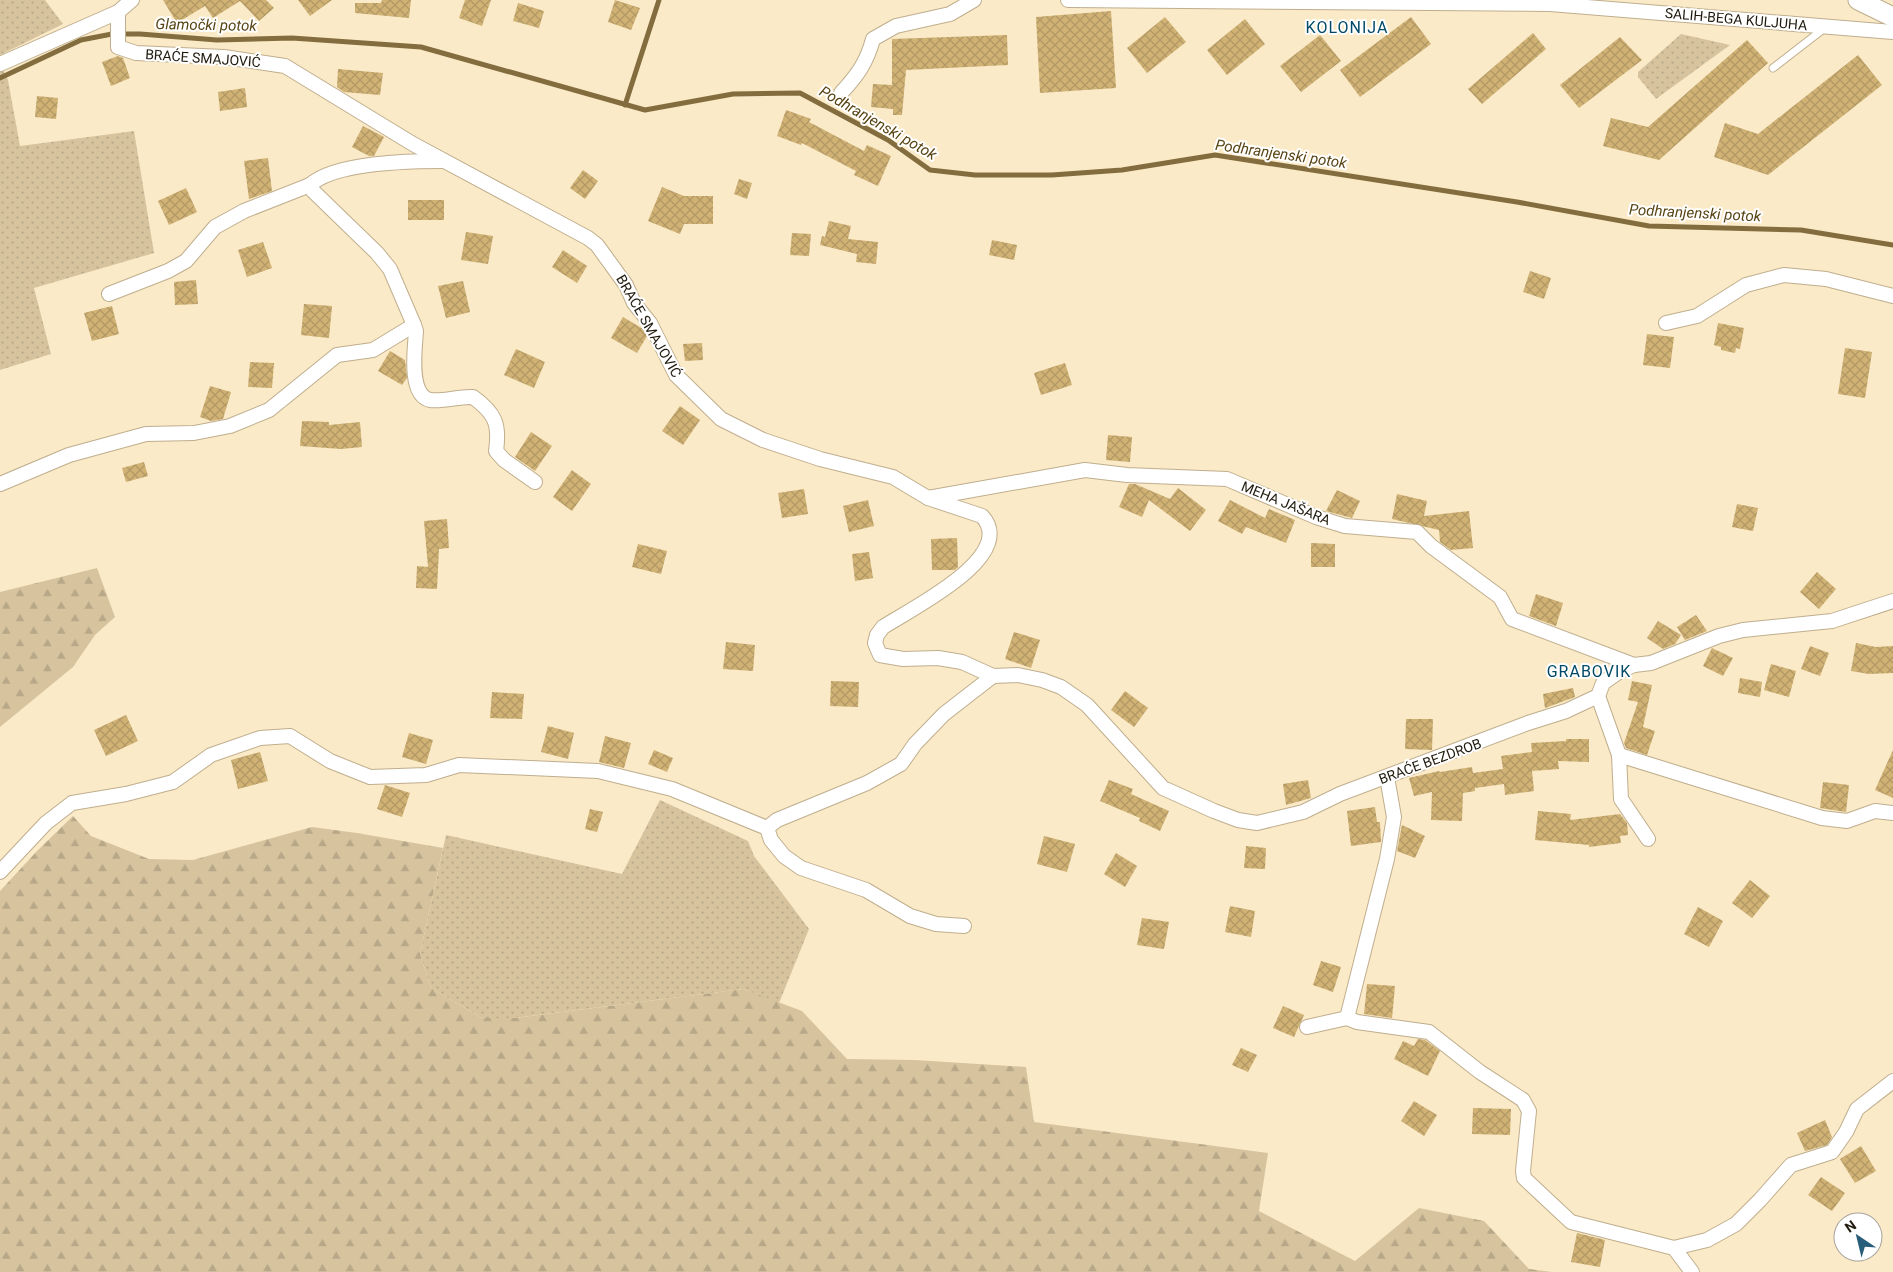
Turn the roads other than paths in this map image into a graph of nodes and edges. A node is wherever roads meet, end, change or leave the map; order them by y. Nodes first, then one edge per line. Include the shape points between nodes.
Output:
1 (132, 0) edge
2 (974, 0) edge
3 (1068, 0) edge
4 (1858, 0) edge
5 (118, 16) junction
6 (1893, 17) edge
7 (1827, 26) junction
8 (1893, 32) edge
9 (0, 64) edge
10 (1773, 68) dead end
11 (841, 93) dead end
12 (447, 162) junction
13 (310, 185) junction
14 (109, 294) dead end
15 (1893, 296) edge
16 (1666, 323) dead end
17 (414, 325) junction
18 (535, 482) dead end
19 (0, 484) edge
20 (928, 498) junction
21 (1893, 601) edge
22 (1634, 665) junction
23 (993, 676) junction
24 (1598, 696) junction
25 (1619, 754) junction
26 (1387, 777) junction
27 (1893, 813) edge
28 (767, 828) junction
29 (1648, 839) dead end
30 (0, 872) edge
31 (964, 926) dead end
32 (1347, 1018) junction
33 (1307, 1027) dead end
34 (1893, 1081) edge
35 (1674, 1248) junction
36 (1692, 1272) edge

1 - 5 street
2 - 11 street via 950,14 896,26 874,39 859,73
3 - 7 street, SALIH-BEGA KULJUHA via 1550,4
4 - 6 main road
5 - 9 street
5 - 12 street, BRAĆE SMAJOVIĆ via 118,47 136,53 224,57 285,66
7 - 8 street, SALIH-BEGA KULJUHA
7 - 10 lane
12 - 13 street via 404,161 340,171 318,177
12 - 20 street, BRAĆE SMAJOVIĆ via 597,245 650,323 676,375 721,419 764,440 820,459 893,477
13 - 14 street via 244,211 215,227 186,261
13 - 17 street via 390,269
15 - 16 street via 1826,279 1784,274 1746,285 1697,316
17 - 18 street via 416,384 421,394 429,400 474,397 490,410 498,436 496,451
17 - 19 street via 373,350 336,355 269,410 230,426 194,433 146,434 69,455
20 - 22 street, MEHA JAŠARA via 1085,470 1227,479 1345,526 1417,532 1500,597 1512,619
20 - 23 street, BRAĆE SMAJOVIĆ via 982,516 988,522 991,539 987,549 962,576 883,627 877,635 877,650 888,658 938,658 962,662
21 - 22 street, BRAĆE BEZDROB via 1832,621 1743,630 1718,636 1651,663
22 - 24 street, BRAĆE BEZDROB via 1603,683
23 - 26 street, BRAĆE BEZDROB via 1018,675 1061,687 1087,705 1163,788 1238,820 1257,823 1283,818
23 - 28 street via 944,714 901,764 867,783 776,820
24 - 25 street
24 - 26 street, BRAĆE BEZDROB via 1566,711
25 - 27 street via 1822,818 1847,821 1875,811
25 - 29 street via 1621,798
26 - 32 street via 1394,817 1390,842
28 - 30 street via 672,789 598,771 459,765 426,775 370,777 330,761 290,736 260,738 211,755 173,782 72,804 46,823
28 - 31 street via 771,840 784,856 801,868 866,890 910,916 936,924
32 - 33 street
32 - 35 street via 1429,1032 1480,1072 1523,1100 1529,1111 1524,1178 1571,1222
34 - 35 street via 1857,1109 1832,1152 1791,1165 1736,1224 1707,1240
35 - 36 street

